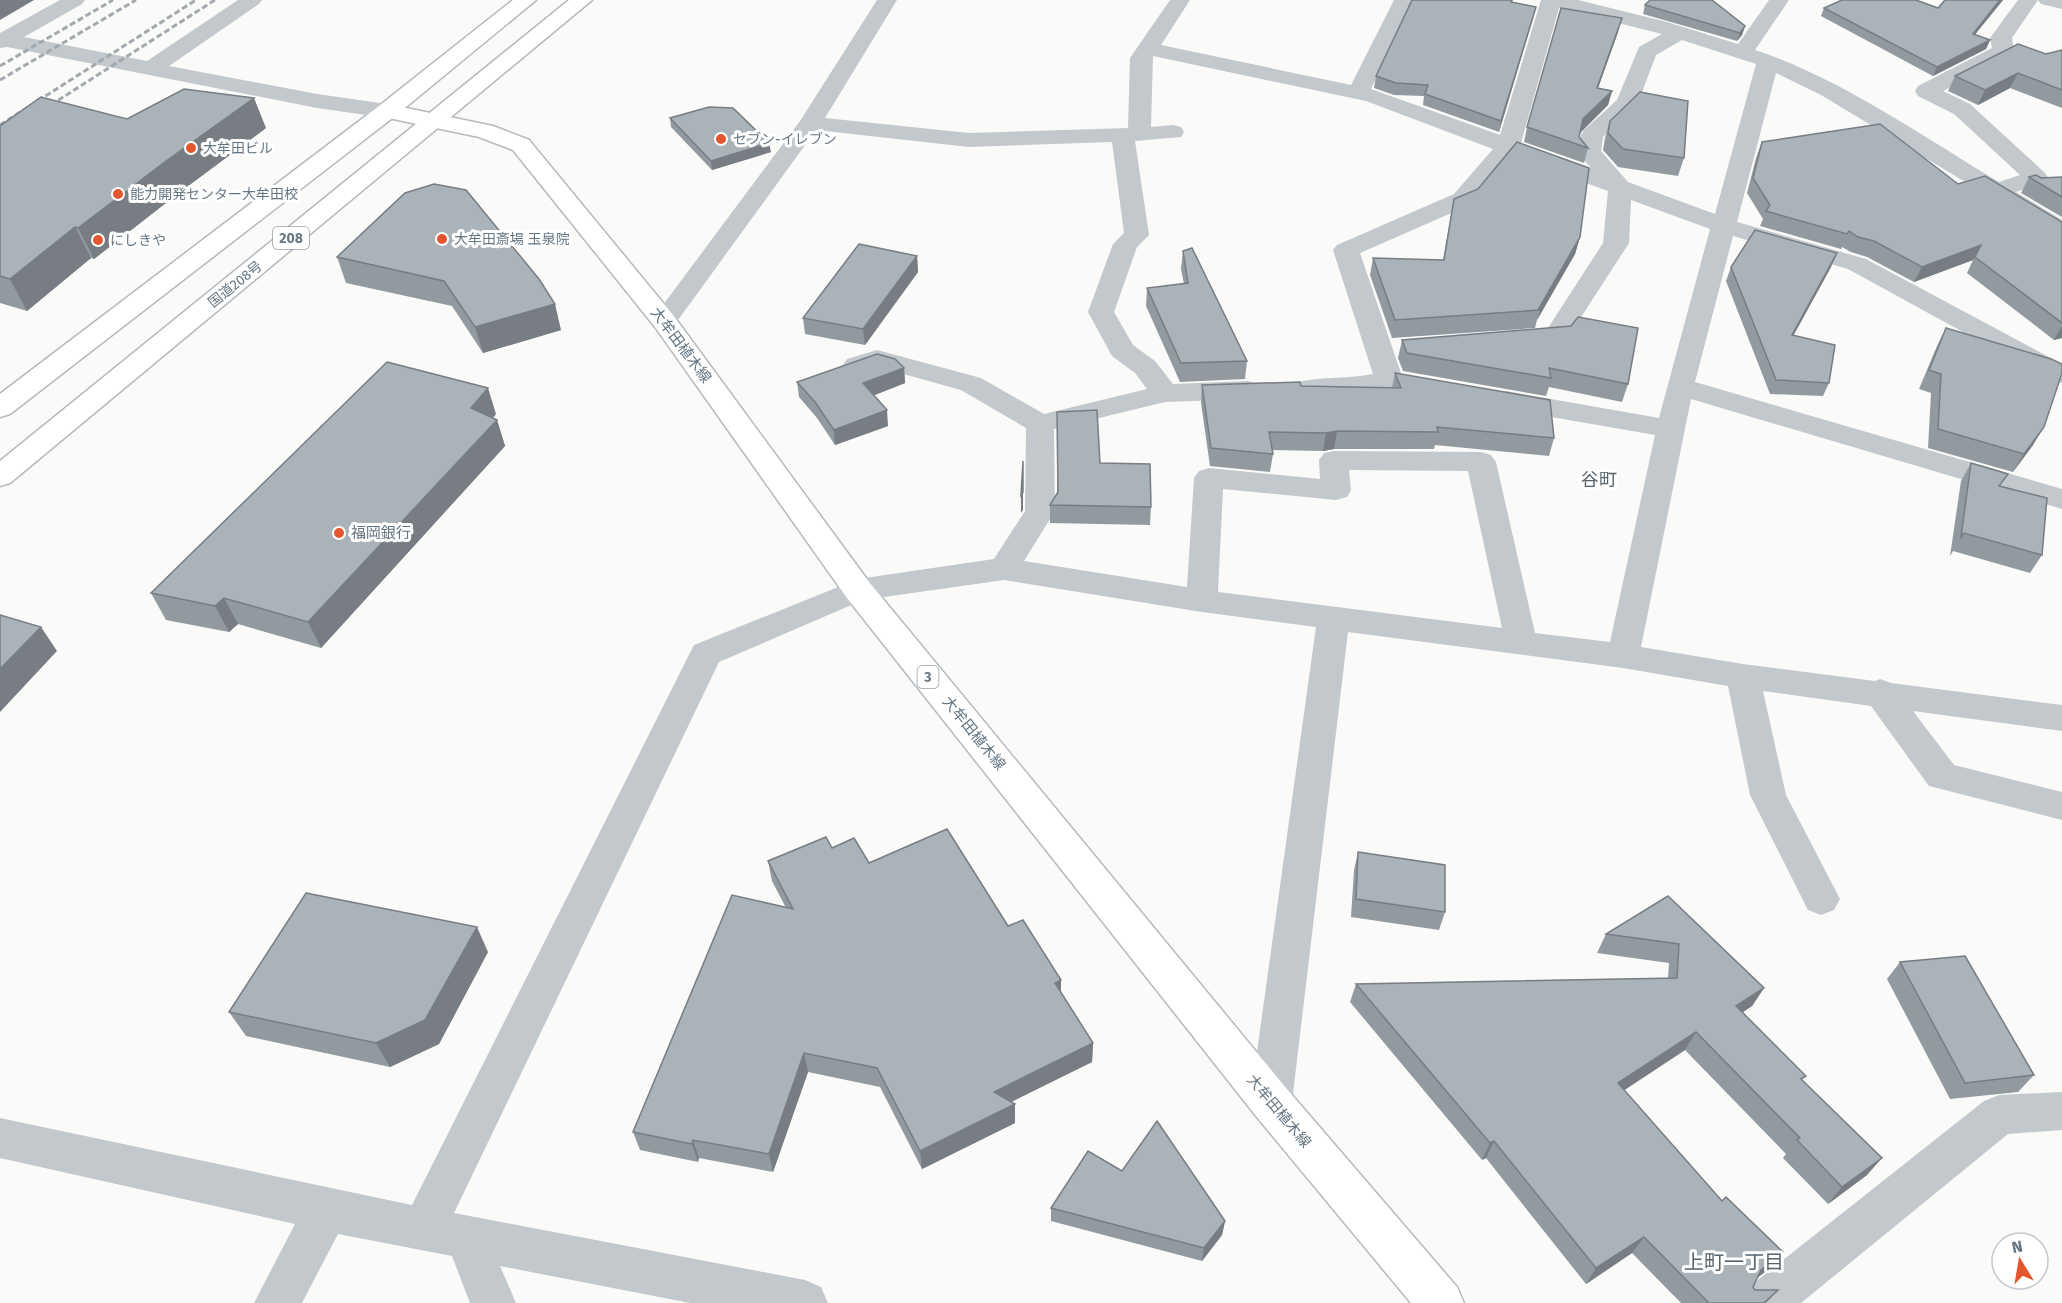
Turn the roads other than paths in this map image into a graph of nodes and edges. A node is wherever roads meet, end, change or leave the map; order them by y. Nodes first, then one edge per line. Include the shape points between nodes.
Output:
1 (75, 0) edge
2 (252, 0) edge
3 (526, 0) edge
4 (582, 0) edge
5 (886, 0) edge
6 (1180, 0) edge
7 (1404, 0) edge
8 (1552, 0) edge
9 (1779, 0) edge
10 (2028, 0) edge
11 (2048, 0) edge
12 (2062, 3) edge
13 (1680, 32) junction
14 (1, 41) edge
15 (1147, 48) junction
16 (1743, 51) junction
17 (1768, 61) junction
18 (151, 68) junction
19 (1358, 93) junction
20 (387, 111) junction
21 (436, 120) junction
22 (810, 123) junction
23 (1173, 132) dead end
24 (1131, 136) junction
25 (1508, 146) junction
26 (1620, 188) junction
27 (1998, 191) junction
28 (1722, 225) junction
29 (2062, 230) edge
30 (664, 321) junction
31 (1497, 340) edge
32 (832, 374) edge
33 (2062, 375) edge
34 (1680, 387) junction
35 (1165, 393) junction
36 (1483, 396) edge
37 (0, 408) edge
38 (1040, 424) junction
39 (1672, 429) junction
40 (0, 476) edge
41 (2062, 499) edge
42 (1004, 569) junction
43 (858, 590) junction
44 (1202, 602) junction
45 (1333, 618) junction
46 (1521, 642) junction
47 (1623, 656) junction
48 (1743, 676) junction
49 (1880, 692) junction
50 (2062, 718) edge
51 (2062, 806) edge
52 (1821, 898) dead end
53 (1271, 1101) junction
54 (2062, 1111) edge
55 (0, 1138) edge
56 (327, 1210) junction
57 (445, 1232) junction
58 (1788, 1296) edge
59 (786, 1301) edge
60 (277, 1303) edge
61 (493, 1303) edge
62 (1441, 1303) edge

1 - 14 street
2 - 18 street
3 - 20 main road
4 - 21 main road, 国道208号 / 208
5 - 22 street
6 - 15 street
7 - 19 street
8 - 13 street
8 - 25 street
9 - 16 street
10 - 27 street via 2001,38 2002,51 1926,92 1962,109 2036,177
11 - 12 street
13 - 16 street
13 - 26 street via 1647,51 1627,103 1592,135 1589,152
14 - 18 street
15 - 19 street
15 - 24 street via 1141,58
16 - 17 street
17 - 27 street via 1829,90
17 - 28 street
18 - 20 street via 317,102
19 - 25 street
20 - 21 main road, 大牟田植木線 / 3
20 - 37 main road
21 - 30 main road, 大牟田植木線 / 3 via 485,131 521,145
21 - 40 main road, 国道208号 / 208
22 - 24 street via 969,140
22 - 30 street
23 - 24 street
24 - 35 street via 1137,235 1126,244 1101,312 1122,350 1145,367
25 - 26 street
25 - 35 street via 1463,199 1347,250 1401,381 1352,387
26 - 28 street
26 - 31 street via 1616,243 1556,336
27 - 29 street
28 - 33 street via 1857,264
28 - 34 street
30 - 43 main road, 大牟田植木線 / 3
32 - 38 street via 877,358 971,384
34 - 39 street
34 - 41 street
35 - 38 street
36 - 39 street
38 - 42 street via 1040,510
39 - 47 street
42 - 43 street
42 - 44 street
43 - 53 main road, 大牟田植木線 / 3
43 - 57 street via 706,654
44 - 45 street
44 - 46 street via 1209,478 1335,490 1334,460 1481,462
45 - 46 street
45 - 53 street
46 - 47 street
47 - 48 street
48 - 49 street
48 - 52 street via 1768,795
49 - 50 street
49 - 51 street via 1942,776
53 - 62 main road, 大牟田植木線 / 3
54 - 58 street via 1999,1115
55 - 56 street
56 - 57 street
56 - 60 street
57 - 59 street
57 - 61 street

